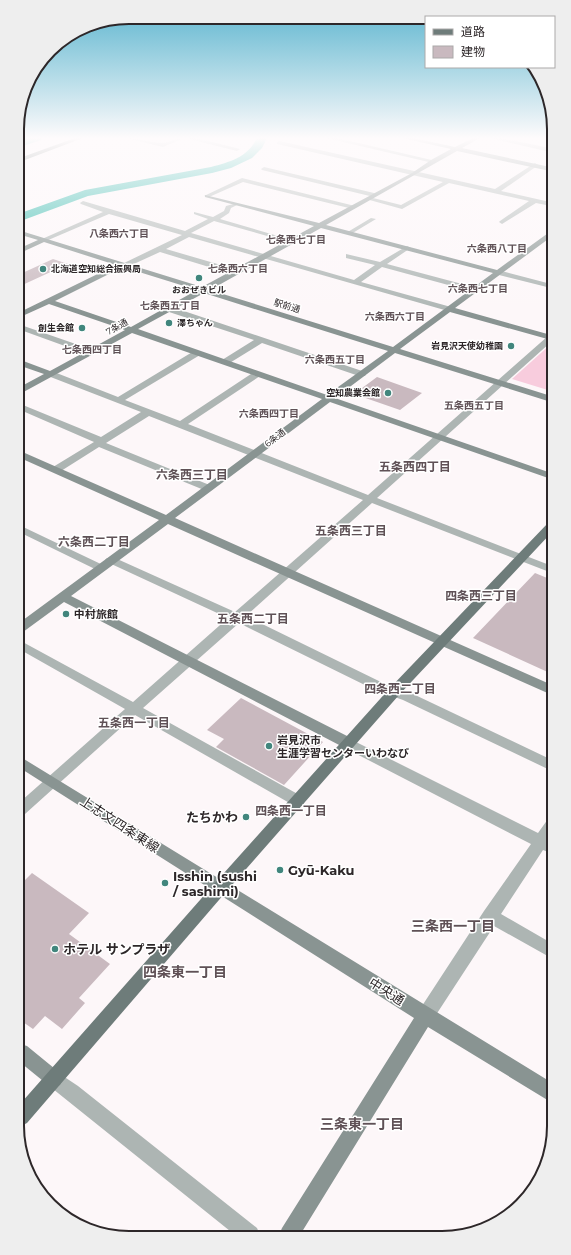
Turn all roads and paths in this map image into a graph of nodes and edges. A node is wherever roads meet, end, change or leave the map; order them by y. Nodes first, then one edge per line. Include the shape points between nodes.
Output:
1 (209, 197) edge
2 (310, 197) edge
3 (372, 197) joint
4 (420, 197) edge
5 (517, 197) edge
6 (534, 200) junction
7 (83, 203) dead end
8 (547, 203) edge
9 (235, 204) junction
10 (353, 207) junction
11 (109, 212) junction
12 (196, 213) dead end
13 (214, 219) junction
14 (373, 219) dead end
15 (502, 222) dead end
16 (319, 225) junction
17 (349, 233) junction
18 (24, 234) edge
19 (187, 234) junction
20 (44, 240) junction
21 (292, 241) junction
22 (546, 241) edge
23 (407, 248) junction
24 (24, 249) edge
25 (159, 249) junction
26 (264, 256) junction
27 (350, 256) dead end
28 (124, 265) junction
29 (381, 265) junction
30 (235, 272) junction
31 (498, 272) junction
32 (355, 282) junction
33 (547, 285) edge
34 (203, 290) junction
35 (474, 290) junction
36 (49, 301) junction
37 (169, 309) junction
38 (448, 309) junction
39 (24, 313) edge
40 (24, 328) edge
41 (131, 330) junction
42 (547, 337) edge
43 (261, 340) junction
44 (547, 341) edge
45 (395, 350) junction
46 (90, 352) junction
47 (197, 353) junction
48 (225, 362) junction
49 (24, 364) edge
50 (51, 374) junction
51 (257, 374) junction
52 (362, 374) junction
53 (500, 382) junction
54 (24, 389) edge
55 (329, 398) junction
56 (547, 398) edge
57 (119, 400) junction
58 (24, 409) edge
59 (148, 412) junction
60 (181, 425) junction
61 (439, 437) junction
62 (100, 442) junction
63 (254, 454) junction
64 (24, 455) edge
65 (57, 469) junction
66 (547, 475) edge
67 (208, 488) junction
68 (370, 499) junction
69 (167, 519) junction
70 (24, 530) edge
71 (547, 530) edge
72 (520, 558) junction
73 (111, 560) junction
74 (100, 568) junction
75 (547, 568) edge
76 (287, 572) junction
77 (64, 596) junction
78 (237, 618) junction
79 (24, 625) edge
80 (441, 640) junction
81 (24, 647) edge
82 (188, 661) junction
83 (547, 688) edge
84 (394, 692) junction
85 (134, 709) junction
86 (348, 743) junction
87 (24, 763) edge
88 (547, 764) edge
89 (53, 781) junction
90 (298, 801) junction
91 (24, 806) edge
92 (547, 845) edge
93 (220, 888) junction
94 (490, 916) junction
95 (547, 949) edge
96 (426, 1015) junction
97 (24, 1055) edge
98 (54, 1079) junction
99 (547, 1091) edge
100 (24, 1114) edge
101 (245, 1231) edge
102 (291, 1231) edge

1 - 9 street
2 - 10 street
3 - 4 street via 402,207
3 - 10 street, 7条通
5 - 6 street
6 - 8 street
6 - 15 street
7 - 11 street
9 - 13 street
9 - 16 street
10 - 16 street, 7条通
11 - 19 street
11 - 20 street
12 - 13 street
13 - 19 street
13 - 21 street
14 - 17 street
16 - 17 street
16 - 21 street, 7条通
17 - 23 street
18 - 20 street, 駅前通
19 - 25 street
19 - 26 street
20 - 24 street
20 - 28 street, 駅前通
21 - 26 street, 7条通
22 - 31 street, 6条通
23 - 29 street
23 - 31 street
25 - 28 street
25 - 30 street
26 - 30 street, 7条通
26 - 32 street
27 - 29 street
28 - 34 street, 駅前通
28 - 36 street
29 - 32 street
29 - 35 street
30 - 34 street, 7条通
31 - 33 street
31 - 35 street, 6条通
32 - 38 street
34 - 37 street, 7条通
34 - 45 street, 駅前通
35 - 38 street, 6条通
36 - 39 street
36 - 41 street
37 - 41 street, 7条通
37 - 43 street
38 - 42 street
38 - 45 street, 6条通
40 - 46 street
41 - 46 street, 7条通
41 - 47 street
43 - 48 street
43 - 52 street
44 - 53 street
45 - 52 street, 6条通
45 - 53 street, 駅前通
46 - 50 street, 7条通
47 - 48 street
47 - 57 street
48 - 51 street
49 - 50 street
50 - 54 street, 7条通
50 - 57 street
51 - 55 street
51 - 60 street
52 - 55 street, 6条通
53 - 56 street, 駅前通
53 - 61 street
55 - 61 street
55 - 63 street, 6条通
57 - 59 street
58 - 62 street
59 - 60 street
59 - 62 street
60 - 63 street
61 - 66 street
61 - 68 street
62 - 65 street
62 - 67 street
63 - 67 street, 6条通
63 - 68 street
64 - 65 street
65 - 69 street
67 - 69 street, 6条通
68 - 72 street
68 - 76 street
69 - 73 street, 6条通
69 - 76 street
70 - 74 street
71 - 72 main road
72 - 75 street
72 - 80 main road
73 - 74 street, 6条通
73 - 78 street
74 - 77 street, 6条通
76 - 78 street
76 - 80 street
77 - 79 street, 6条通
77 - 82 street
78 - 82 street
78 - 84 street
80 - 83 street
80 - 84 main road
81 - 85 street
82 - 85 street
82 - 86 street
84 - 86 main road
84 - 88 street
85 - 89 street
85 - 90 street
86 - 90 main road
86 - 92 street
87 - 89 street, 上志文四条東線
89 - 91 street
89 - 93 street, 上志文四条東線
90 - 93 main road
92 - 94 street
93 - 96 street, 中央通
93 - 98 main road
94 - 95 street
94 - 96 street
96 - 99 street, 中央通
96 - 102 street
97 - 98 street
98 - 100 main road
98 - 101 street

